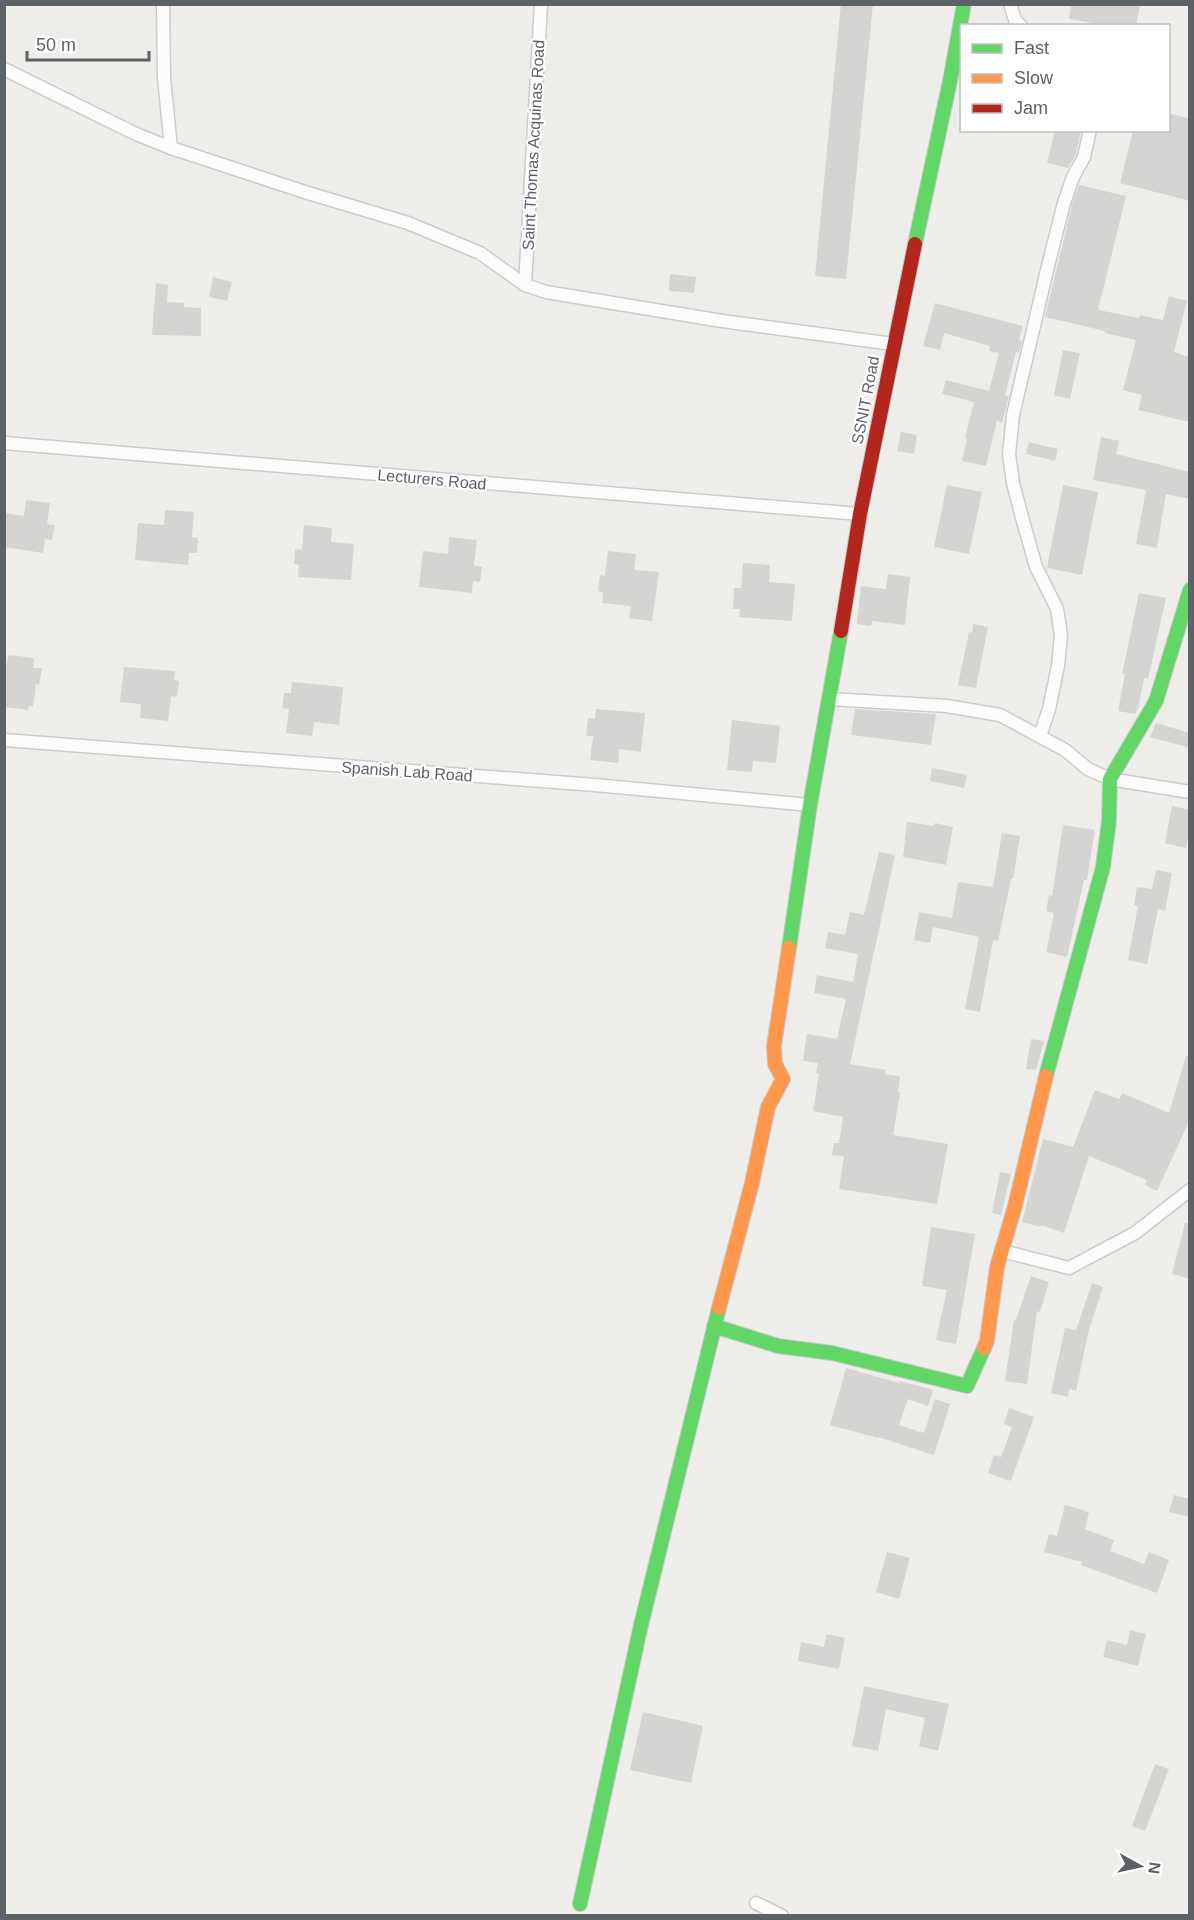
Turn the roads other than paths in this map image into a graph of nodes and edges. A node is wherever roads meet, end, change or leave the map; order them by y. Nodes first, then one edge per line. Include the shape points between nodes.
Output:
1 (163, 4) edge
2 (541, 4) edge
3 (964, 4) edge
4 (1010, 4) edge
5 (960, 24) edge
6 (1019, 24) edge
7 (960, 26) edge
8 (4, 69) edge
9 (1090, 132) edge
10 (171, 148) junction
11 (525, 285) junction
12 (893, 344) junction
13 (4, 443) edge
14 (860, 514) junction
15 (1190, 590) edge
16 (830, 699) junction
17 (1040, 736) junction
18 (4, 740) edge
19 (1110, 779) junction
20 (1190, 792) edge
21 (810, 805) junction
22 (1190, 1190) edge
23 (1002, 1251) junction
24 (714, 1326) junction
25 (756, 1903) dead end
26 (580, 1904) dead end
27 (782, 1916) edge

1 - 10 street via 164,78
2 - 11 street, Saint Thomas Acquinas Road
3 - 5 street, SSNIT Road
4 - 6 street
7 - 12 street, SSNIT Road
8 - 10 street
9 - 17 street via 1056,234 1015,405 1009,454 1036,567 1057,609 1061,635 1058,666
10 - 11 street via 408,223 480,254
11 - 12 street via 631,306
12 - 14 street, SSNIT Road
13 - 14 street, Lecturers Road
14 - 16 street, SSNIT Road
15 - 19 street via 1156,701
16 - 17 street via 947,706 1000,715
16 - 21 street, SSNIT Road
17 - 19 street
18 - 21 street, Spanish Lab Road
19 - 20 street
19 - 23 street via 1103,867
21 - 24 street, SSNIT Road via 774,1046 775,1064 783,1079 768,1107
22 - 23 street via 1135,1233 1069,1268
23 - 24 street via 987,1341 967,1386 832,1353 778,1346
24 - 26 street, SSNIT Road via 641,1625
25 - 27 street

